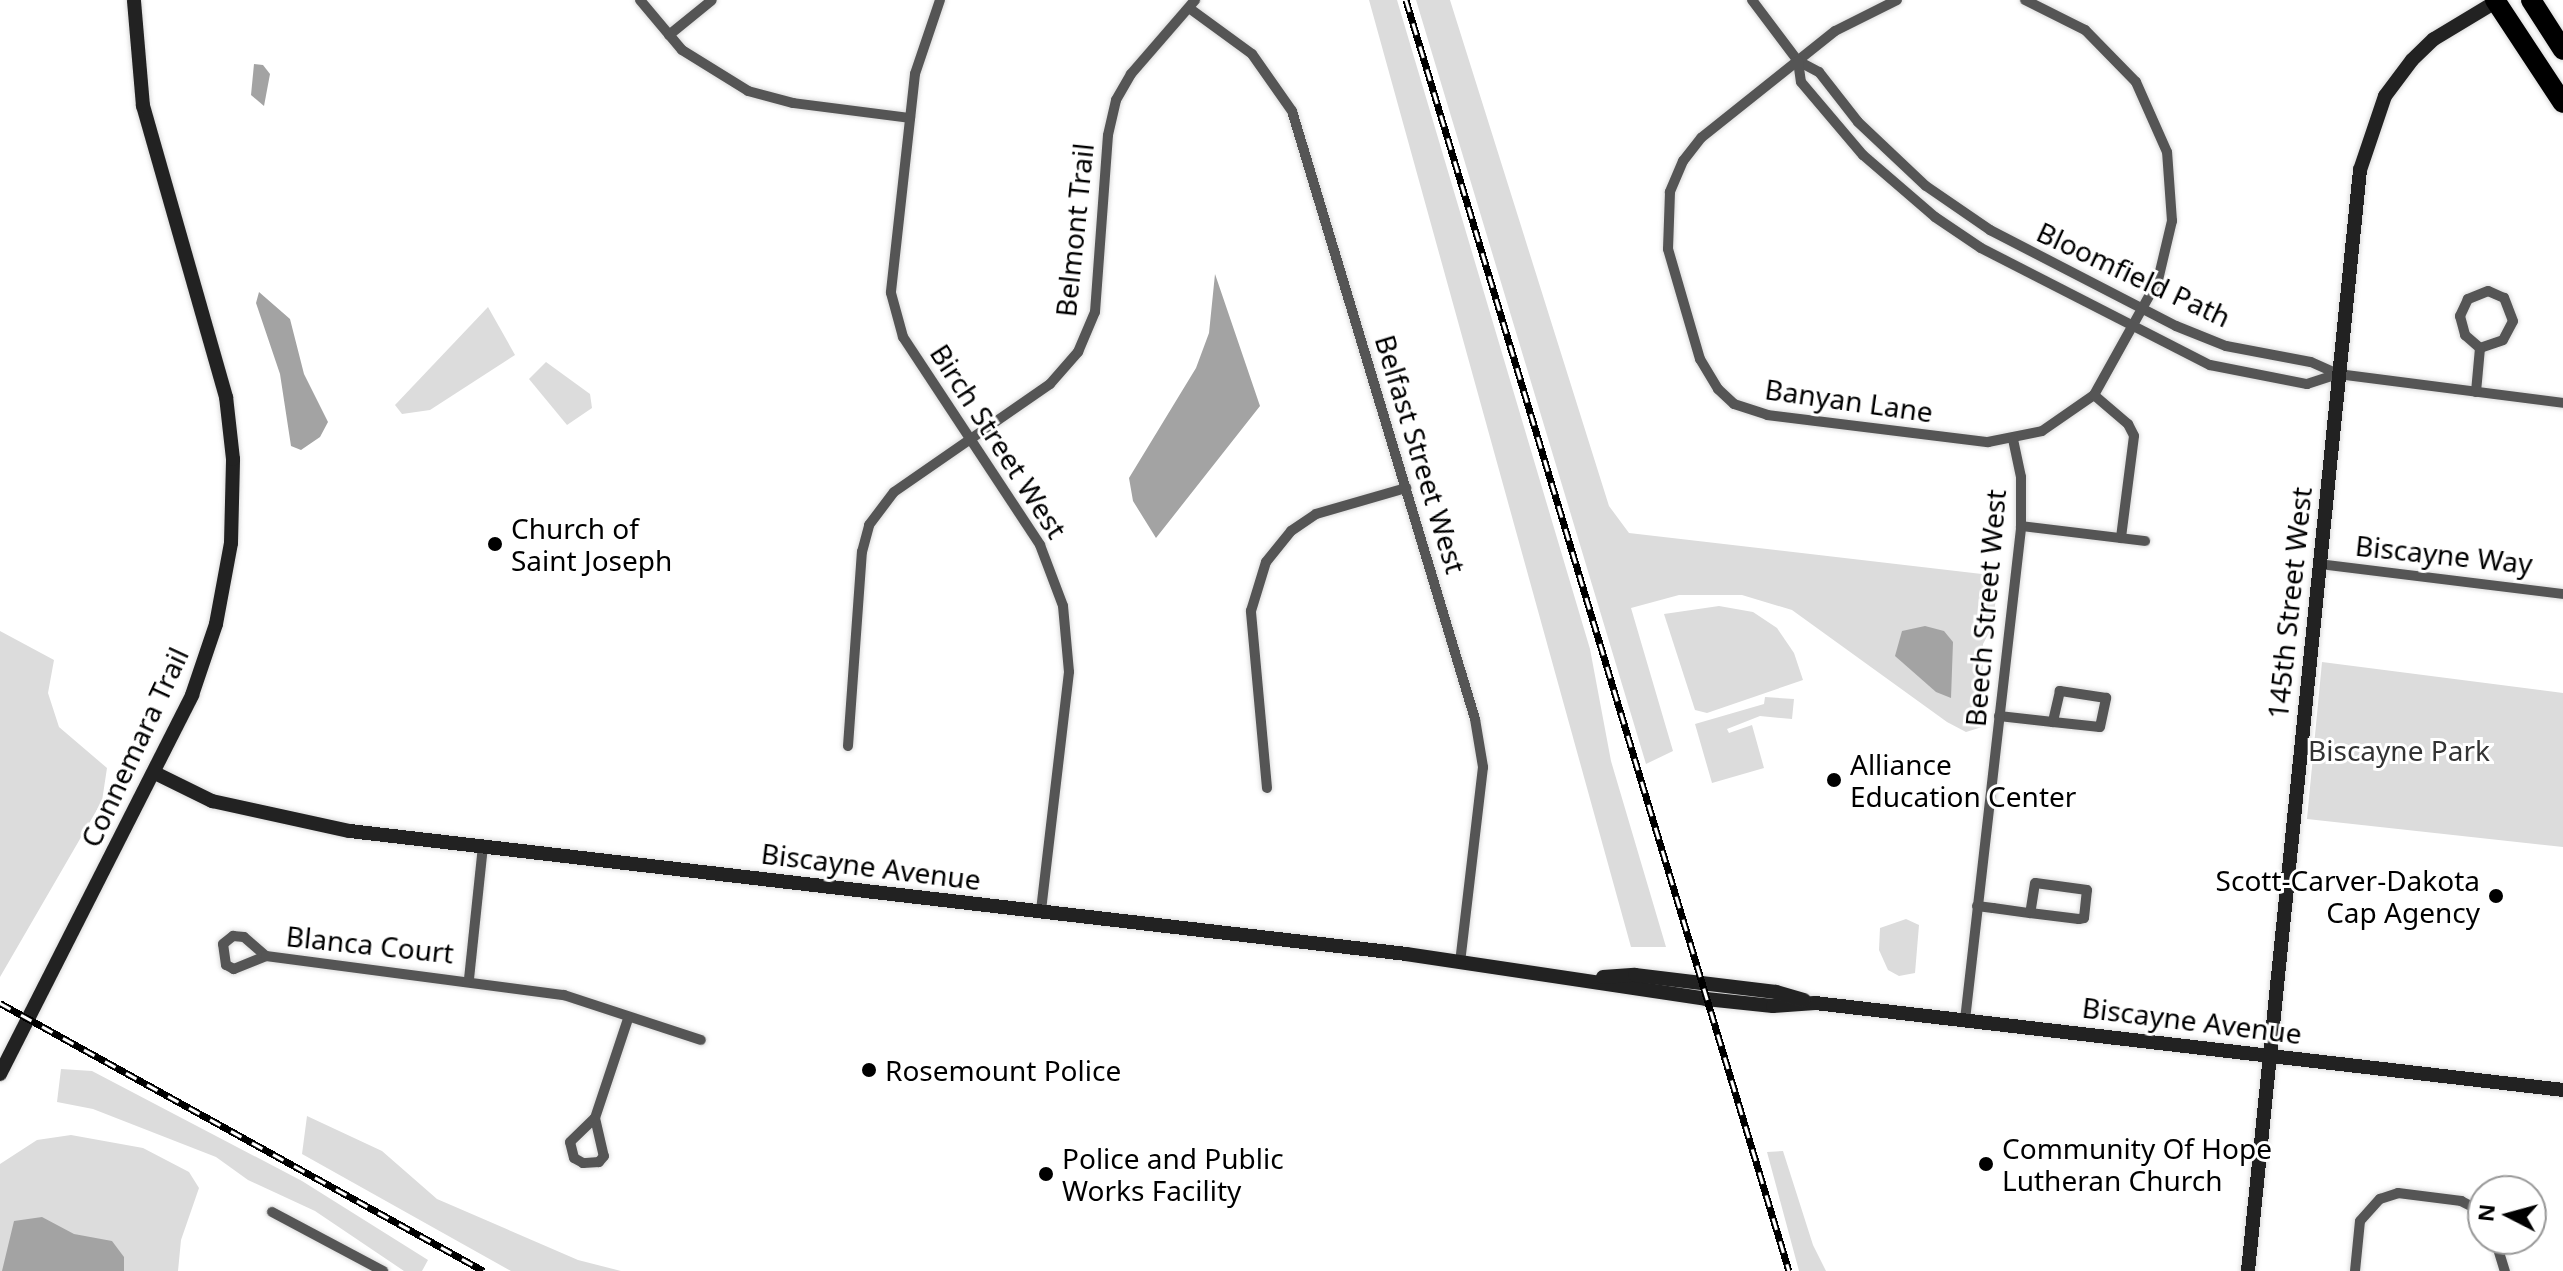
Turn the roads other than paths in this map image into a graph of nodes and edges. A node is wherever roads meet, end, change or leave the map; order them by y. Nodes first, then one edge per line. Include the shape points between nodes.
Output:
1 (134, 0) edge
2 (640, 0) edge
3 (712, 0) edge
4 (940, 0) edge
5 (1752, 0) edge
6 (1897, 0) edge
7 (2025, 0) edge
8 (2531, 0) edge
9 (2497, 1) edge
10 (1192, 4) edge
11 (669, 35) junction
12 (2563, 50) edge
13 (1798, 61) junction
14 (2563, 103) edge
15 (910, 118) junction
16 (2144, 310) junction
17 (2133, 329) junction
18 (2480, 348) junction
19 (2338, 374) junction
20 (2476, 392) junction
21 (2094, 395) junction
22 (2563, 403) edge
23 (972, 439) junction
24 (2013, 440) junction
25 (1406, 488) junction
26 (2021, 526) junction
27 (2121, 538) junction
28 (2145, 541) dead end
29 (2319, 564) junction
30 (2563, 594) edge
31 (1999, 716) junction
32 (2053, 722) junction
33 (848, 746) dead end
34 (155, 773) junction
35 (1267, 788) dead end
36 (483, 846) junction
37 (1977, 906) junction
38 (1041, 912) junction
39 (2030, 913) junction
40 (266, 956) dead end
41 (1460, 962) junction
42 (469, 979) junction
43 (628, 1019) junction
44 (1965, 1020) junction
45 (701, 1040) dead end
46 (2271, 1056) junction
47 (0, 1074) edge
48 (2563, 1090) edge
49 (595, 1118) dead end
50 (2467, 1207) edge
51 (272, 1212) dead end
52 (383, 1271) edge
53 (2248, 1271) edge
54 (2355, 1271) edge

1 - 34 street, Connemara Trail via 143,106 217,359 233,459 231,543 216,624 192,695
2 - 11 street
3 - 11 street
4 - 15 street, Birch Street West via 919,53
5 - 13 street, Bloomfield Path
6 - 13 street, Banyan Lane via 1849,22
7 - 16 street, Banyan Lane via 2069,20 2113,54 2136,82 2160,131 2171,172 2172,221 2162,269
8 - 12 highway
9 - 14 highway
9 - 19 street, 145th Street West via 2434,39 2412,60 2385,96 2367,136
10 - 23 street, Belmont Trail via 1131,74 1116,100 1108,135 1095,312 1086,339 1060,375
10 - 25 street, Belfast Street West via 1252,54 1292,111
11 - 15 street via 705,69 748,91 793,103
13 - 16 street, Bloomfield Path via 1819,72 1876,141 1944,200 1990,230
13 - 17 street, Bloomfield Path via 1801,82 1834,124 1915,201 1981,248
13 - 24 street, Banyan Lane via 1709,129 1683,161 1670,192 1668,249 1705,370 1725,397 1756,413 1961,440
15 - 23 street, Birch Street West via 892,278 896,322
16 - 17 street, Banyan Lane
16 - 19 street, Bloomfield Path via 2213,341 2311,362
17 - 19 street, Bloomfield Path via 2202,362 2252,376 2307,384
17 - 21 street, Banyan Lane
18 - 18 street via 2503,340 2513,321 2504,298 2488,291 2468,299 2460,316 2465,335
18 - 20 street
19 - 20 street
19 - 29 street, 145th Street West
20 - 22 street
21 - 24 street, Banyan Lane via 2055,425
21 - 27 street via 2128,424 2134,436
23 - 33 street, Belmont Trail via 894,492 864,537
23 - 38 street, Birch Street West via 1040,545 1066,619 1068,680
24 - 26 street, Beech Street West via 2021,477
25 - 35 street via 1316,514 1291,531 1266,562 1251,611
25 - 41 street, Belfast Street West via 1482,751
26 - 27 street
26 - 31 street, Beech Street West
27 - 28 street
29 - 30 street, Biscayne Way
29 - 46 street, 145th Street West
31 - 32 street
31 - 37 street, Beech Street West
32 - 32 street via 2102,727 2106,698 2060,691
34 - 36 street, Biscayne Avenue via 212,801 291,822
34 - 47 street, Connemara Trail
36 - 38 street, Biscayne Avenue
36 - 42 street
37 - 39 street
37 - 44 street, Beech Street West
38 - 41 street, Biscayne Avenue
39 - 39 street via 2084,918 2087,890 2035,883
40 - 42 street, Blanca Court
41 - 44 street, Biscayne Avenue via 1691,997 1773,1006 1815,1003
42 - 43 street, Blanca Court via 564,995
43 - 45 street, Blanca Court
43 - 49 street
44 - 46 street, Biscayne Avenue
46 - 48 street, Biscayne Avenue
46 - 53 street, 145th Street West
50 - 54 street via 2398,1193 2380,1199 2360,1221
51 - 52 street

